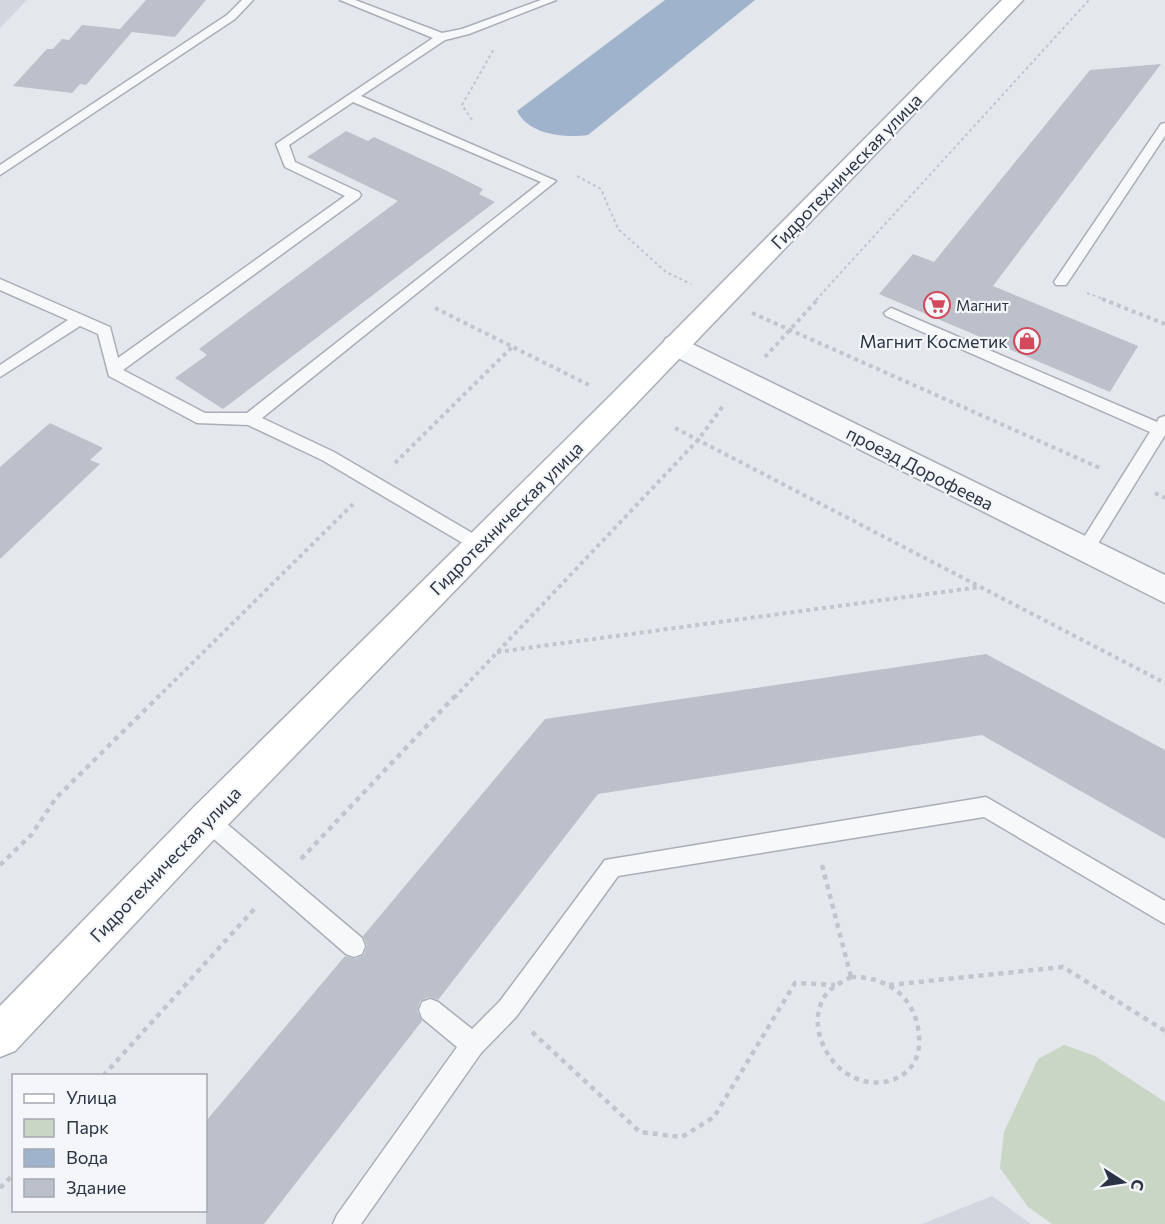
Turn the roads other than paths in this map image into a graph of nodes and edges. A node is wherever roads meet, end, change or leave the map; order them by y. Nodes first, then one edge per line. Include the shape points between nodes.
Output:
1 (248, 0) edge
2 (345, 0) edge
3 (1012, 0) edge
4 (544, 1) edge
5 (441, 37) junction
6 (352, 98) junction
7 (1165, 128) edge
8 (0, 171) edge
9 (1061, 282) road end
10 (0, 284) edge
11 (891, 313) dead end
12 (78, 320) junction
13 (676, 345) junction
14 (114, 369) junction
15 (0, 372) edge
16 (250, 419) junction
17 (1162, 426) edge
18 (478, 545) junction
19 (1085, 550) junction
20 (1165, 590) edge
21 (207, 820) junction
22 (1165, 913) edge
23 (354, 946) dead end
24 (430, 1010) dead end
25 (0, 1036) edge
26 (473, 1046) junction
27 (346, 1224) edge

1 - 8 lane via 231,17
2 - 5 lane
3 - 13 main road, Гидротехническая улица
4 - 5 lane via 514,15
5 - 6 lane
6 - 14 lane via 282,144 290,164 354,195
6 - 16 lane via 550,181
7 - 9 lane
10 - 12 lane
11 - 17 lane
12 - 14 lane via 105,331
12 - 15 lane
13 - 18 main road, Гидротехническая улица
13 - 19 street, проезд Дорофеева
14 - 16 lane via 203,419
16 - 18 lane via 328,456
17 - 19 lane
18 - 21 main road, Гидротехническая улица
19 - 20 street, проезд Дорофеева
21 - 23 lane
21 - 25 main road, Гидротехническая улица
22 - 26 lane via 986,807 612,867 508,1009
24 - 26 lane
26 - 27 lane

